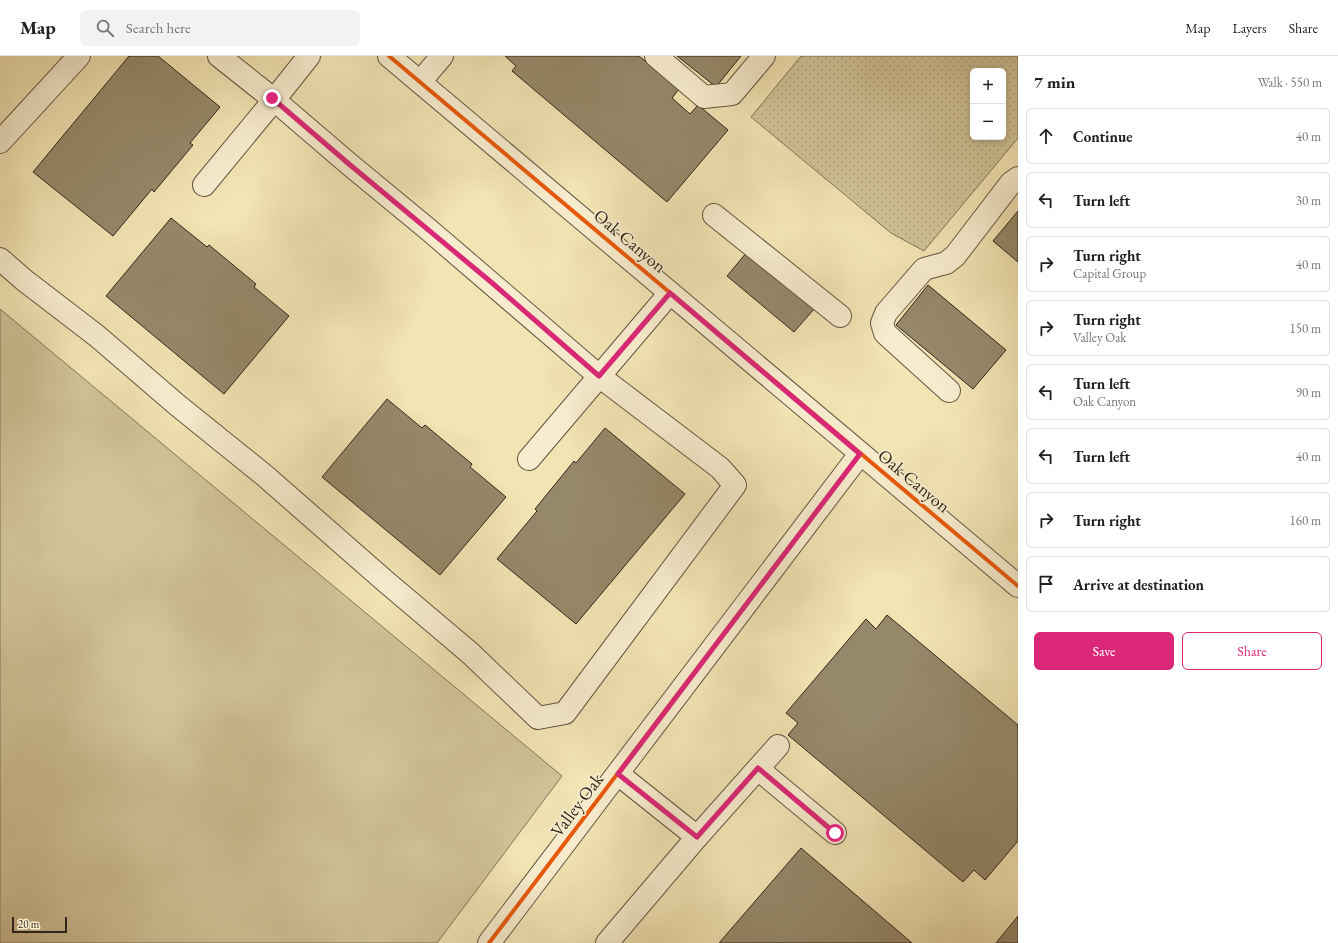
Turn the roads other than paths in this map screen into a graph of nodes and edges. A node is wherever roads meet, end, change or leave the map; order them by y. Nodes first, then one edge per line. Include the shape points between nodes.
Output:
1 (79, 56) edge
2 (218, 56) edge
3 (309, 56) edge
4 (389, 56) edge
5 (442, 56) edge
6 (656, 56) edge
7 (764, 56) edge
8 (420, 82) junction
9 (274, 100) junction
10 (0, 142) edge
11 (1018, 178) edge
12 (204, 185) dead end
13 (714, 215) dead end
14 (0, 259) edge
15 (670, 293) junction
16 (840, 316) dead end
17 (599, 376) junction
18 (949, 391) dead end
19 (860, 454) junction
20 (529, 459) dead end
21 (1018, 586) edge
22 (778, 746) dead end
23 (758, 768) junction
24 (618, 774) junction
25 (835, 833) dead end
26 (697, 837) junction
27 (499, 939) edge
28 (607, 943) edge

1 - 10 street
2 - 9 street
3 - 9 street
4 - 8 street, Oak Canyon
5 - 8 street
6 - 7 street via 704,97 732,94
8 - 15 street, Oak Canyon
9 - 12 street
9 - 17 street
11 - 18 street via 1011,183 955,256 946,263 924,269 886,312 882,323 885,333
13 - 16 street
14 - 17 street via 264,475 470,653 538,718 565,714 735,486 720,468
15 - 17 street
15 - 19 street, Oak Canyon
17 - 20 street
19 - 21 street, Oak Canyon
19 - 24 street, Valley Oak
22 - 23 street
23 - 25 street
23 - 26 street
24 - 26 street
24 - 27 street, Valley Oak
26 - 28 street

